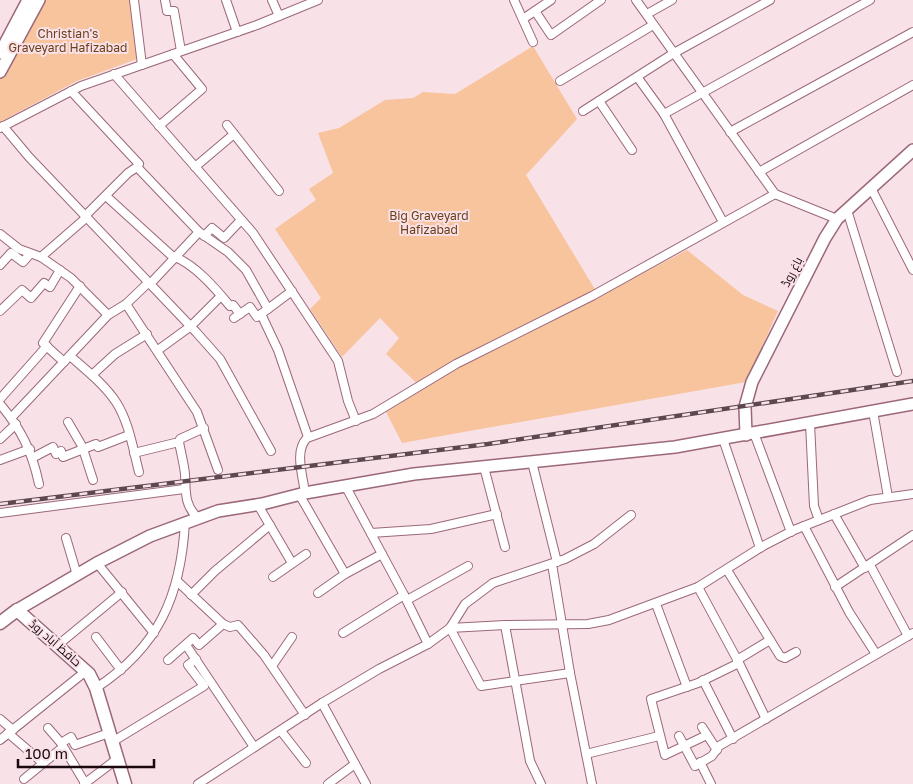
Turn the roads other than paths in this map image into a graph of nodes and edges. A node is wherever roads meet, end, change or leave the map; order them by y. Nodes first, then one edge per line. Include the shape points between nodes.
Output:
1 (28, 0) edge
2 (39, 0) edge
3 (134, 0) edge
4 (165, 0) edge
5 (226, 0) edge
6 (272, 0) edge
7 (318, 0) edge
8 (514, 0) edge
9 (551, 0) edge
10 (601, 0) edge
11 (636, 0) edge
12 (672, 0) edge
13 (770, 0) edge
14 (870, 0) edge
15 (535, 11) junction
16 (647, 14) junction
17 (279, 16) junction
18 (523, 19) junction
19 (654, 25) junction
20 (237, 32) junction
21 (913, 32) edge
22 (533, 42) dead end
23 (0, 53) edge
24 (177, 53) junction
25 (674, 53) junction
26 (142, 65) junction
27 (0, 72) edge
28 (114, 74) junction
29 (638, 78) junction
30 (560, 81) dead end
31 (913, 85) edge
32 (71, 91) junction
33 (702, 92) junction
34 (599, 101) junction
35 (583, 111) dead end
36 (664, 114) junction
37 (227, 125) dead end
38 (159, 126) junction
39 (1, 127) edge
40 (730, 132) junction
41 (234, 134) junction
42 (632, 150) dead end
43 (913, 150) edge
44 (137, 167) junction
45 (195, 167) junction
46 (759, 172) junction
47 (871, 188) junction
48 (279, 192) dead end
49 (775, 194) junction
50 (106, 196) junction
51 (847, 210) junction
52 (86, 216) junction
53 (837, 219) junction
54 (241, 220) junction
55 (723, 222) junction
56 (0, 234) edge
57 (202, 234) junction
58 (30, 254) junction
59 (41, 256) junction
60 (175, 257) junction
61 (0, 265) edge
62 (60, 270) junction
63 (913, 270) edge
64 (150, 283) junction
65 (80, 286) junction
66 (292, 291) junction
67 (221, 296) junction
68 (126, 304) junction
69 (0, 311) edge
70 (264, 312) junction
71 (108, 315) junction
72 (191, 326) junction
73 (147, 334) junction
74 (47, 346) junction
75 (158, 350) junction
76 (70, 356) junction
77 (64, 362) junction
78 (896, 372) dead end
79 (92, 375) junction
80 (0, 399) edge
81 (0, 404) edge
82 (913, 404) edge
83 (873, 411) junction
84 (13, 421) junction
85 (356, 421) junction
86 (68, 422) dead end
87 (810, 423) junction
88 (204, 428) junction
89 (750, 434) junction
90 (129, 435) junction
91 (308, 437) junction
92 (0, 439) edge
93 (723, 439) junction
94 (179, 442) junction
95 (30, 449) junction
96 (83, 449) junction
97 (271, 451) dead end
98 (134, 453) junction
99 (34, 457) junction
100 (0, 460) edge
101 (532, 462) junction
102 (484, 467) junction
103 (218, 470) dead end
104 (139, 472) dead end
105 (93, 480) dead end
106 (39, 484) dead end
107 (346, 487) junction
108 (184, 489) junction
109 (302, 494) junction
110 (913, 494) edge
111 (888, 497) junction
112 (258, 505) junction
113 (0, 513) edge
114 (496, 514) junction
115 (834, 514) junction
116 (631, 515) dead end
117 (198, 518) junction
118 (819, 520) junction
119 (185, 522) junction
120 (270, 525) junction
121 (804, 526) junction
122 (791, 532) junction
123 (371, 533) junction
124 (913, 535) edge
125 (66, 538) dead end
126 (505, 547) dead end
127 (760, 548) junction
128 (306, 554) dead end
129 (382, 554) junction
130 (97, 563) junction
131 (292, 563) junction
132 (554, 563) junction
133 (468, 566) dead end
134 (868, 566) junction
135 (727, 570) junction
136 (345, 574) junction
137 (76, 575) junction
138 (273, 577) dead end
139 (178, 581) junction
140 (836, 586) junction
141 (698, 587) junction
142 (122, 592) junction
143 (318, 593) dead end
144 (191, 595) junction
145 (405, 598) junction
146 (656, 604) junction
147 (17, 610) junction
148 (0, 623) edge
149 (223, 624) junction
150 (505, 624) junction
151 (561, 625) junction
152 (450, 628) junction
153 (154, 633) junction
154 (342, 633) dead end
155 (911, 634) edge
156 (96, 637) dead end
157 (292, 637) dead end
158 (770, 640) junction
159 (428, 644) junction
160 (58, 645) junction
161 (186, 645) junction
162 (796, 652) dead end
163 (876, 654) junction
164 (196, 659) junction
165 (168, 660) dead end
166 (738, 662) junction
167 (272, 666) junction
168 (121, 670) junction
169 (86, 671) junction
170 (570, 673) junction
171 (703, 680) junction
172 (516, 682) junction
173 (687, 686) junction
174 (96, 688) junction
175 (322, 703) junction
176 (305, 714) junction
177 (0, 719) edge
178 (766, 719) junction
179 (702, 727) dead end
180 (48, 728) dead end
181 (281, 731) junction
182 (10, 732) junction
183 (707, 735) junction
184 (659, 736) junction
185 (679, 736) dead end
186 (110, 737) junction
187 (733, 739) junction
188 (0, 740) edge
189 (62, 745) junction
190 (684, 746) junction
191 (254, 747) junction
192 (717, 750) junction
193 (586, 754) junction
194 (117, 759) junction
195 (700, 762) junction
196 (43, 763) junction
197 (306, 763) dead end
198 (355, 764) junction
199 (24, 779) dead end
200 (84, 784) edge
201 (125, 784) edge
202 (198, 784) edge
203 (328, 784) edge
204 (366, 784) edge
205 (541, 784) edge
206 (592, 784) edge
207 (711, 784) edge

1 - 23 street
2 - 27 street
3 - 26 street
4 - 24 street via 167,11 174,11
5 - 20 street
6 - 17 street
7 - 17 street
8 - 18 street
9 - 15 street
10 - 15 street via 551,35
11 - 16 street
12 - 16 street
13 - 25 street
14 - 33 street
15 - 18 street
16 - 19 street
17 - 20 street
18 - 22 street
19 - 25 street
19 - 30 street
20 - 24 street
21 - 40 street
24 - 26 street
24 - 38 street via 202,90
25 - 29 street
25 - 33 street
26 - 28 street
28 - 32 street
28 - 38 street
29 - 34 street
29 - 36 street
31 - 46 street
32 - 39 street
32 - 44 street via 139,164
33 - 36 street
33 - 40 street
34 - 35 street
34 - 42 street
36 - 55 street
37 - 41 street
38 - 45 street
39 - 52 street
40 - 46 street
41 - 45 street
41 - 48 street
43 - 47 street, باغ روڈ
44 - 50 street
44 - 57 street
45 - 54 street
46 - 49 street
47 - 51 street, باغ روڈ
47 - 63 street
49 - 53 street
49 - 55 street
50 - 52 street
50 - 60 street
51 - 53 street, باغ روڈ
51 - 78 street
52 - 59 street
52 - 64 street
53 - 89 street, باغ روڈ via 752,382 745,408
54 - 57 street via 224,238 212,228
54 - 66 street
55 - 85 street via 592,296 456,364
56 - 58 street
57 - 60 street
57 - 70 street via 228,252 246,270
58 - 59 street
58 - 61 street via 23,262 11,253
59 - 62 street
60 - 64 street
60 - 67 street
62 - 65 street
62 - 69 street via 50,287 44,283 31,298 22,290
64 - 68 street
64 - 72 street
65 - 71 street
65 - 74 street via 43,342
66 - 70 street
66 - 85 street via 338,361
67 - 70 street via 230,306 234,305 237,316 250,307 257,317
67 - 72 street
68 - 71 street
68 - 73 street
70 - 91 street
71 - 76 street
72 - 75 street
72 - 97 street via 220,360
73 - 75 street
73 - 79 street via 115,354
74 - 77 street
74 - 80 street
75 - 88 street
76 - 77 street
76 - 79 street
77 - 84 street
79 - 90 street via 116,402
81 - 84 street
82 - 83 street
83 - 87 street
83 - 111 street
84 - 92 street
84 - 95 street
85 - 91 street
86 - 96 street
87 - 89 street
87 - 118 street via 814,506
88 - 94 street
88 - 103 street
89 - 93 street
89 - 122 street
90 - 96 street
90 - 98 street
91 - 109 street via 300,452
93 - 101 street
93 - 127 street
94 - 98 street
94 - 108 street via 185,474
95 - 99 street
95 - 100 street
96 - 99 street via 63,457 61,452 56,454 53,447
96 - 105 street
98 - 104 street
99 - 106 street
101 - 102 street
101 - 132 street
102 - 107 street via 414,474
102 - 114 street
107 - 109 street
107 - 123 street
108 - 113 street
108 - 117 street via 190,510
109 - 112 street
109 - 136 street
110 - 111 street
111 - 115 street via 870,500
112 - 117 street via 218,511
112 - 120 street
114 - 123 street via 431,529
114 - 126 street
115 - 118 street
115 - 134 street
116 - 132 street via 594,544
117 - 119 street
118 - 121 street
119 - 130 street
119 - 139 street
120 - 131 street
120 - 144 street
121 - 122 street
121 - 140 street
122 - 127 street
123 - 129 street
124 - 134 street
125 - 137 street
127 - 135 street
128 - 131 street
129 - 136 street
129 - 145 street
130 - 137 street
130 - 142 street
131 - 138 street
132 - 151 street
132 - 152 street via 493,583 465,604
133 - 145 street
134 - 140 street
134 - 155 street
135 - 141 street
135 - 158 street
136 - 143 street
137 - 147 street
139 - 144 street
139 - 153 street via 164,619
140 - 163 street
141 - 146 street
141 - 166 street
142 - 153 street
142 - 160 street
144 - 149 street
145 - 154 street
145 - 159 street
146 - 151 street via 610,620
146 - 173 street
147 - 148 main road, حافظ آباد روڈ
147 - 160 main road, حافظ آباد روڈ
149 - 161 street via 198,645 193,638
149 - 167 street via 230,627 238,625
150 - 151 street
150 - 152 street
150 - 172 street
151 - 170 street
152 - 159 street
152 - 172 street via 481,686
153 - 168 street
155 - 163 street
156 - 168 street
157 - 167 street
158 - 162 street via 780,656 785,658
158 - 166 street
159 - 175 street
160 - 169 main road, حافظ آباد روڈ
161 - 164 street
161 - 165 street
163 - 178 street
164 - 186 street via 188,666 204,686
164 - 191 street
166 - 171 street
166 - 178 street
167 - 176 street
168 - 174 street
169 - 174 main road, حافظ آباد روڈ
169 - 182 street
170 - 172 street
170 - 193 street
171 - 173 street
171 - 187 street
172 - 205 street via 530,761
173 - 184 street via 651,699
174 - 186 main road, حافظ آباد روڈ
175 - 176 street
175 - 198 street
176 - 181 street
177 - 182 street
178 - 187 street
179 - 183 street
180 - 189 street
181 - 191 street
181 - 197 street
182 - 188 street
182 - 196 street
183 - 190 street
183 - 192 street
184 - 190 street via 665,755
184 - 193 street
185 - 190 street
186 - 189 street via 75,744 71,737
186 - 194 main road, حافظ آباد روڈ
187 - 192 street
189 - 196 street
189 - 200 street
190 - 195 street via 695,766
191 - 202 street
192 - 195 street
193 - 206 street
194 - 200 street
194 - 201 main road, حافظ آباد روڈ
195 - 207 street
196 - 199 street
198 - 203 street
198 - 204 street

